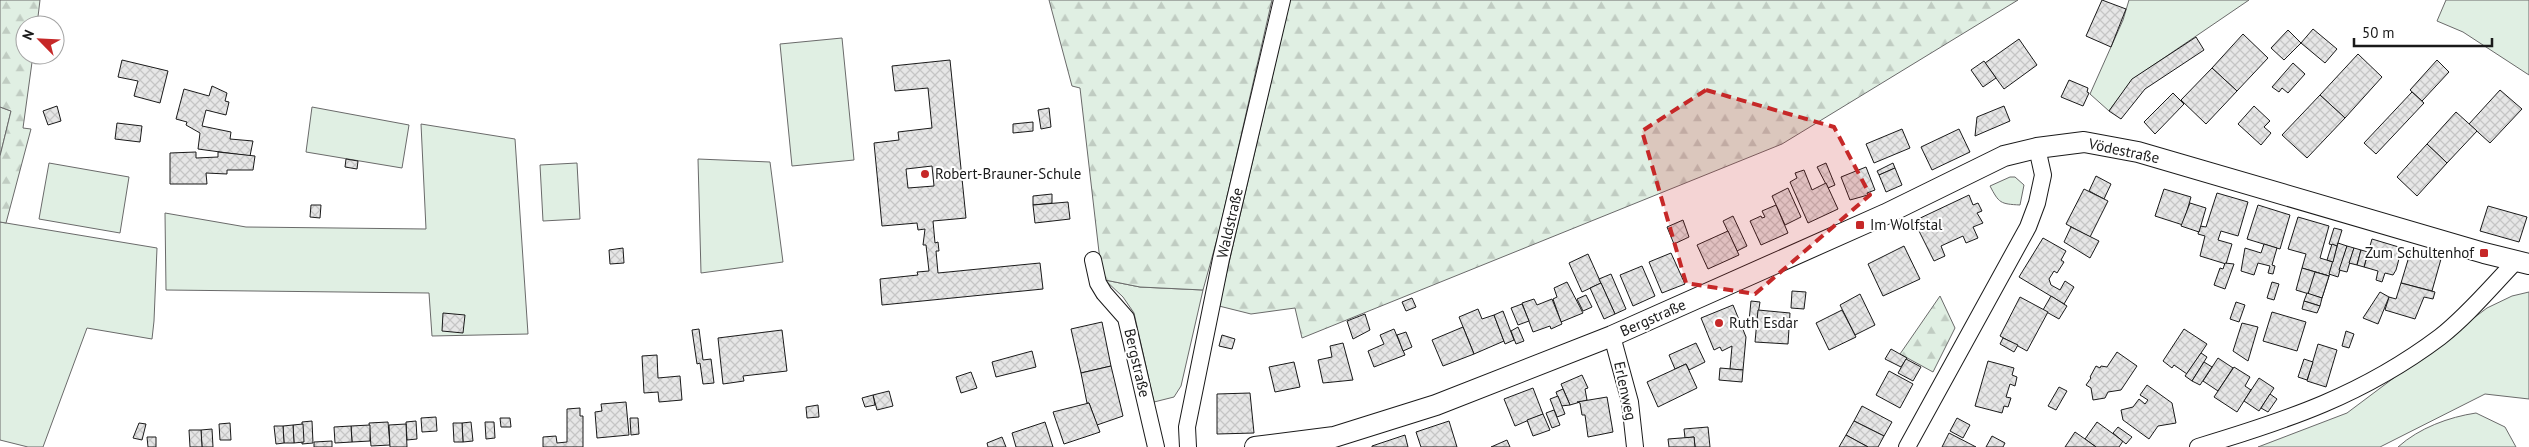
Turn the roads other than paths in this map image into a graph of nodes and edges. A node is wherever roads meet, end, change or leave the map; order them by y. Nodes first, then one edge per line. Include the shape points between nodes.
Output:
1 (1282, 0) edge
2 (2037, 148) junction
3 (1093, 260) dead end
4 (2522, 263) edge
5 (1612, 336) junction
6 (1156, 447) edge
7 (1188, 447) edge
8 (1255, 447) edge
9 (1635, 447) edge
10 (1907, 447) edge
11 (2198, 447) edge

1 - 7 street, Waldstraße via 1214,295 1187,427
2 - 4 street, Vödestraße via 2084,142 2138,152
2 - 5 street, Bergstraße via 2004,156 1886,214
2 - 10 street via 2043,175 2028,227
3 - 6 street, Bergstraße via 1101,288 1126,318
4 - 11 street via 2441,336 2364,386 2313,410
5 - 8 street, Bergstraße via 1436,406 1374,426 1334,437
5 - 9 street, Erlenweg via 1630,402

